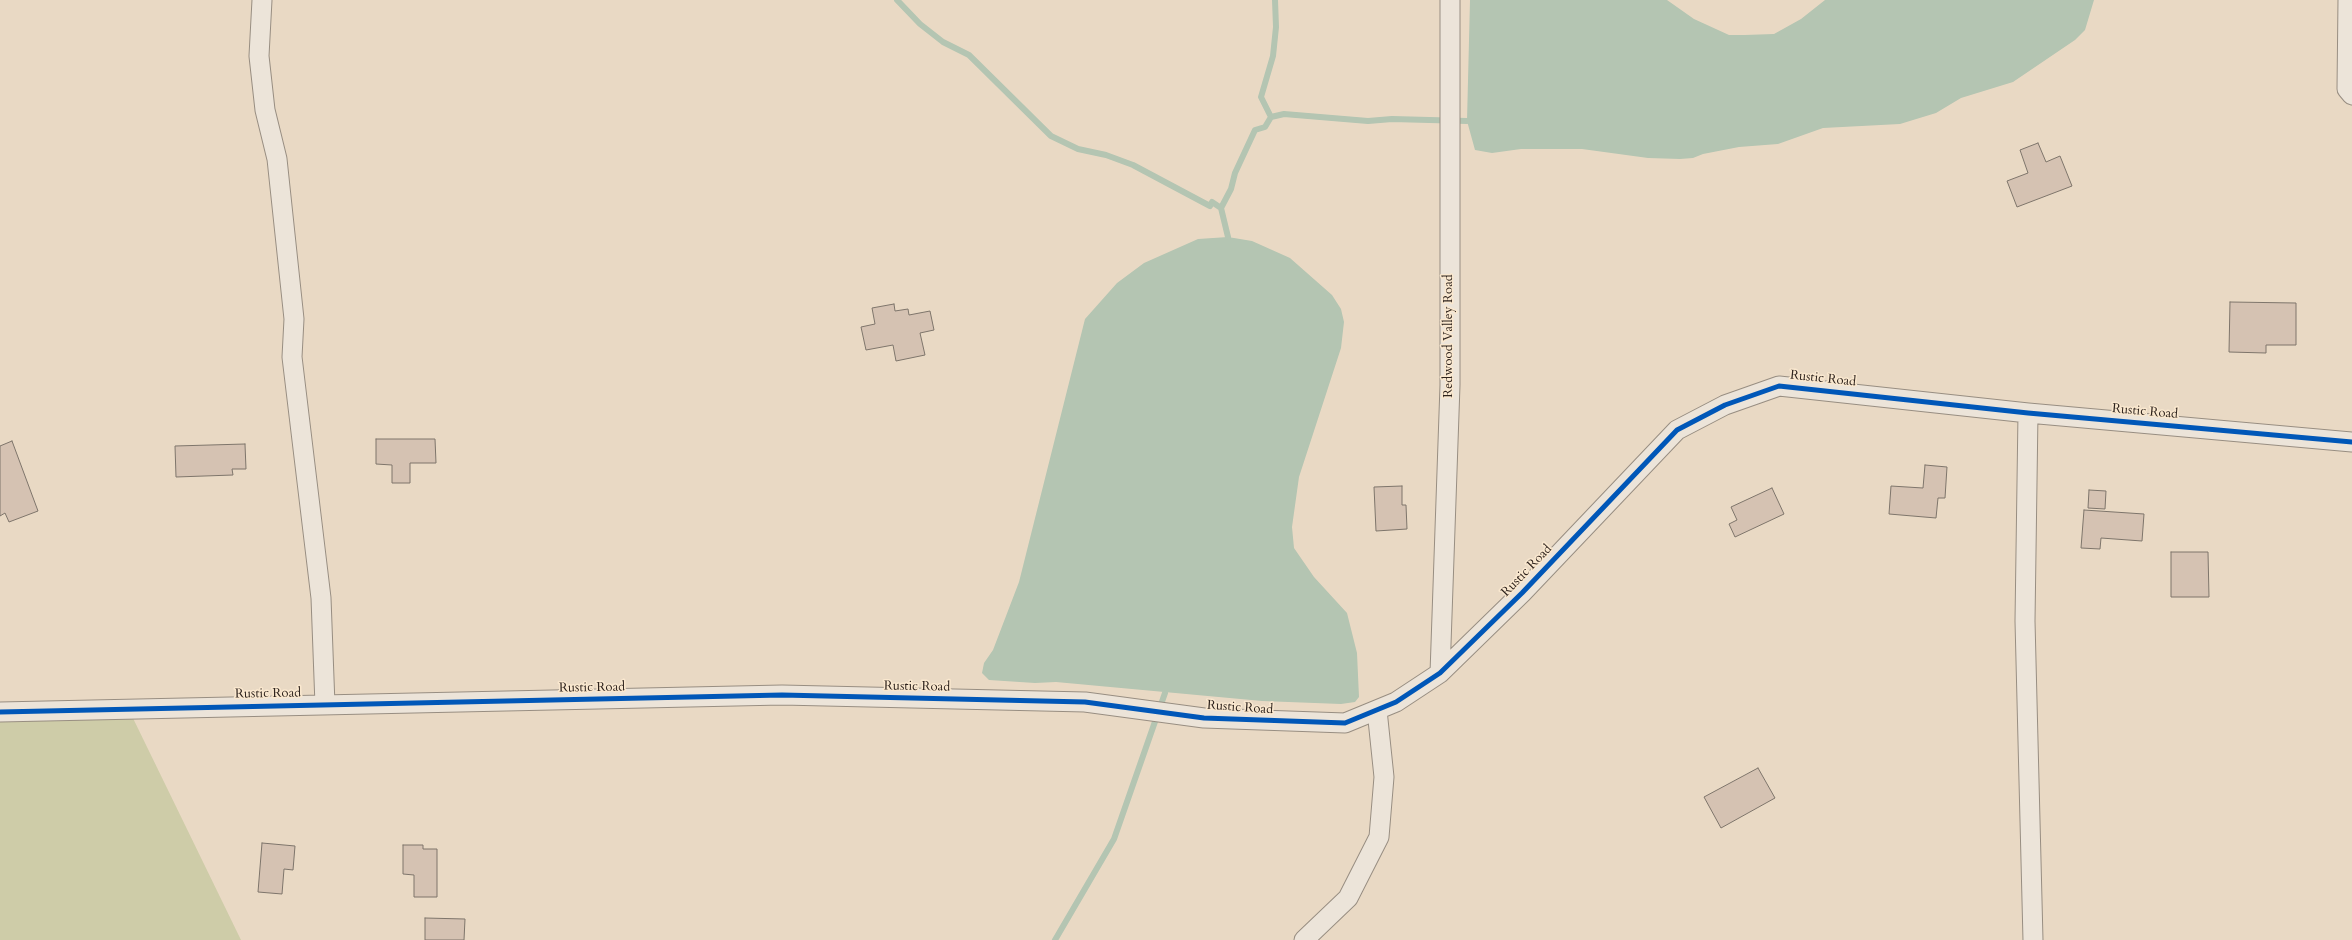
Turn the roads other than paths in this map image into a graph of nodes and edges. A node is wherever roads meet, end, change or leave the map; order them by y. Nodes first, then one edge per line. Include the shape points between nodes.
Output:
1 (262, 0) edge
2 (1450, 0) edge
3 (2348, 0) edge
4 (2352, 95) edge
5 (2028, 413) junction
6 (2352, 442) edge
7 (1440, 673) junction
8 (325, 704) junction
9 (1377, 710) junction
10 (0, 712) edge
11 (1304, 940) edge
12 (2032, 940) edge

1 - 8 street via 260,56 265,110 277,159 294,319 292,357 321,598
2 - 7 street, Redwood Valley Road via 1450,385
3 - 4 street via 2347,88
5 - 6 street, Rustic Road
5 - 7 street, Rustic Road via 1779,386 1725,405 1677,430 1522,593
5 - 12 street via 2025,621
7 - 9 street, Rustic Road via 1396,702
8 - 9 street, Rustic Road via 790,695 1085,702 1204,718 1338,723 1345,723
8 - 10 street, Rustic Road
9 - 11 street via 1384,778 1379,837 1348,898

